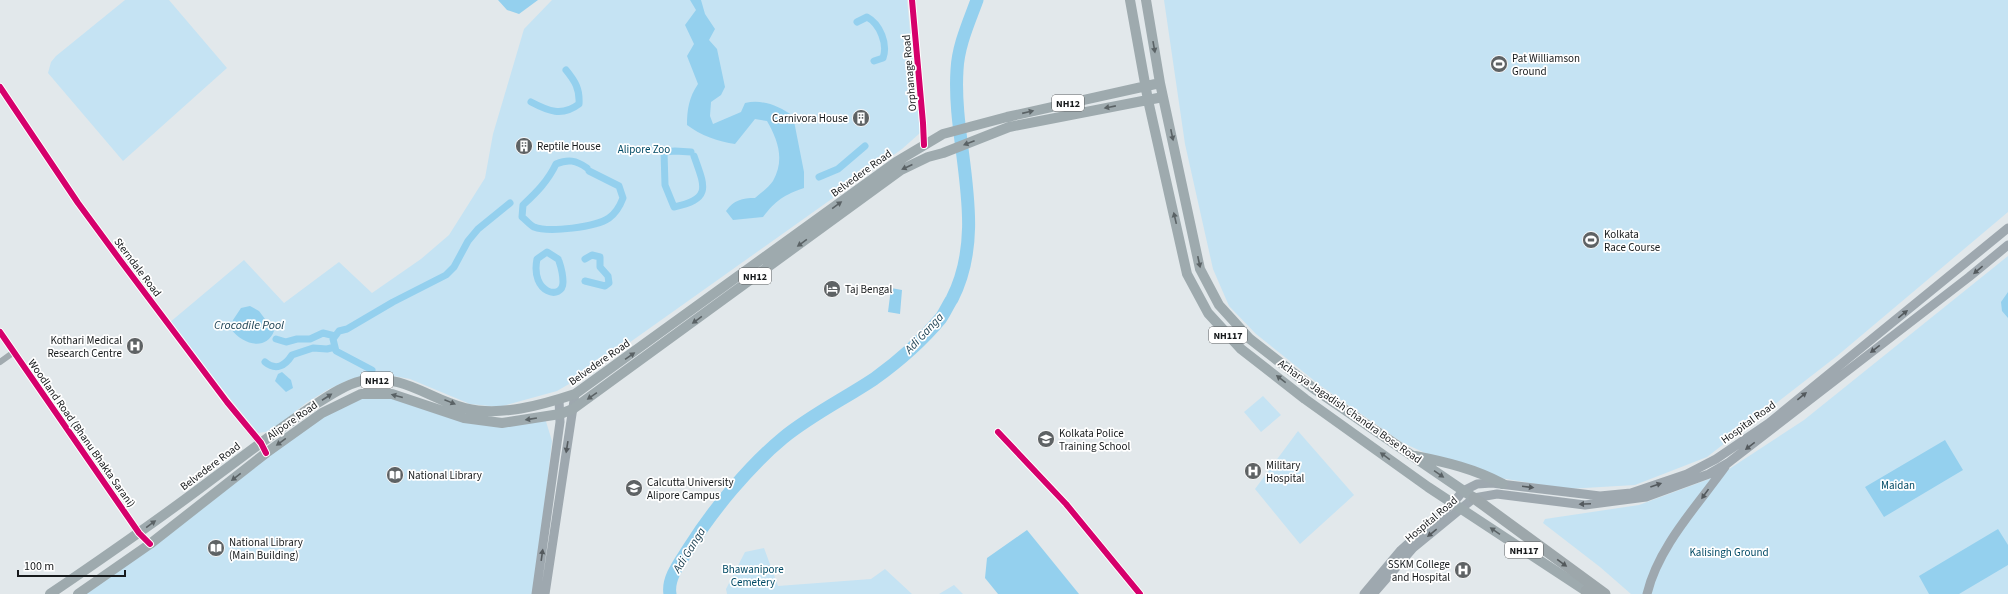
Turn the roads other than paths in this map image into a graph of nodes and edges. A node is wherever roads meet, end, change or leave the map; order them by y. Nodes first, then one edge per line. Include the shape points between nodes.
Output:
1 (912, 0) edge
2 (1130, 0) edge
3 (1146, 0) edge
4 (1160, 83) junction
5 (1146, 86) junction
6 (0, 87) edge
7 (1164, 97) junction
8 (1148, 100) junction
9 (924, 145) junction
10 (2008, 228) edge
11 (2008, 245) edge
12 (0, 332) edge
13 (14, 352) junction
14 (0, 362) edge
15 (1312, 388) junction
16 (575, 394) junction
17 (1305, 399) junction
18 (559, 400) junction
19 (573, 409) junction
20 (560, 414) junction
21 (998, 432) dead end
22 (261, 443) junction
23 (266, 453) junction
24 (1411, 455) junction
25 (1728, 462) junction
26 (1503, 484) junction
27 (1463, 491) junction
28 (1474, 498) junction
29 (1453, 503) junction
30 (1462, 509) junction
31 (139, 533) junction
32 (150, 544) junction
33 (1588, 593) edge
34 (50, 594) edge
35 (78, 594) edge
36 (536, 594) edge
37 (545, 594) edge
38 (1140, 594) edge
39 (1364, 594) edge
40 (1373, 594) edge
41 (1605, 594) edge
42 (1647, 594) edge

1 - 9 street, Orphanage Road
2 - 5 highway, Acharya Jagadish Chandra Bose Road
3 -> 4 highway, Acharya Jagadish Chandra Bose Road
4 - 5 highway, Belvedere Road / NH12
4 - 7 highway, Acharya Jagadish Chandra Bose Road
5 - 8 highway, Acharya Jagadish Chandra Bose Road
9 -> 5 highway, Belvedere Road / NH12 via 943,134 990,121
6 - 22 street, Sterndale Road via 78,203 227,402
7 - 8 highway, Belvedere Road / NH12
7 -> 15 highway, Acharya Jagadish Chandra Bose Road via 1200,269 1219,305 1250,339
17 -> 8 highway, Acharya Jagadish Chandra Bose Road / NH117 via 1241,349 1208,313 1187,274
8 -> 19 highway, Belvedere Road / NH12 via 1009,127 928,157 901,170
16 -> 9 highway, Belvedere Road / NH12 via 896,162
26 -> 10 main road, Hospital Road via 1600,496 1631,493 1687,474 1716,459 1769,423
11 -> 25 main road, Hospital Road
12 - 13 street, Woodland Road (Bhanu Bhakta Sarani)
13 - 14 street
13 - 31 street, Woodland Road (Bhanu Bhakta Sarani)
15 - 17 highway
15 - 24 highway, Acharya Jagadish Chandra Bose Road
16 - 18 highway, Belvedere Road / NH12
16 - 19 main road
29 -> 17 highway, Acharya Jagadish Chandra Bose Road / NH117
18 - 20 main road
22 -> 18 highway, Belvedere Road / NH12 via 338,390 361,382 395,381 465,408 507,410
19 - 20 highway, Belvedere Road / NH12
19 -> 37 main road
20 -> 23 highway, Alipore Road / NH12 via 502,423 464,418 392,394 360,394 322,412
36 -> 20 main road
21 - 38 street via 1066,504
22 - 23 street, Sterndale Road
31 -> 22 highway, Belvedere Road / NH12
23 -> 32 highway, Alipore Road / NH12
24 - 26 highway via 1458,466
24 -> 27 highway, Acharya Jagadish Chandra Bose Road
25 -> 28 main road, Hospital Road via 1709,474 1646,497 1585,505 1497,494
25 -> 42 main road, Hospital Road via 1675,536 1651,577
26 - 27 main road, Hospital Road via 1477,484
27 - 28 highway, Acharya Jagadish Chandra Bose Road
27 - 29 main road, Hospital Road
28 - 30 main road, Hospital Road
28 -> 41 highway, Acharya Jagadish Chandra Bose Road
29 - 30 highway, Acharya Jagadish Chandra Bose Road / NH117
29 - 39 main road, Hospital Road via 1401,550
33 -> 30 highway, Acharya Jagadish Chandra Bose Road / NH117
30 -> 40 main road, Hospital Road via 1413,548
31 - 32 street, Woodland Road (Bhanu Bhakta Sarani)
31 - 34 highway, Belvedere Road / NH12
32 - 35 highway, Alipore Road / NH12

